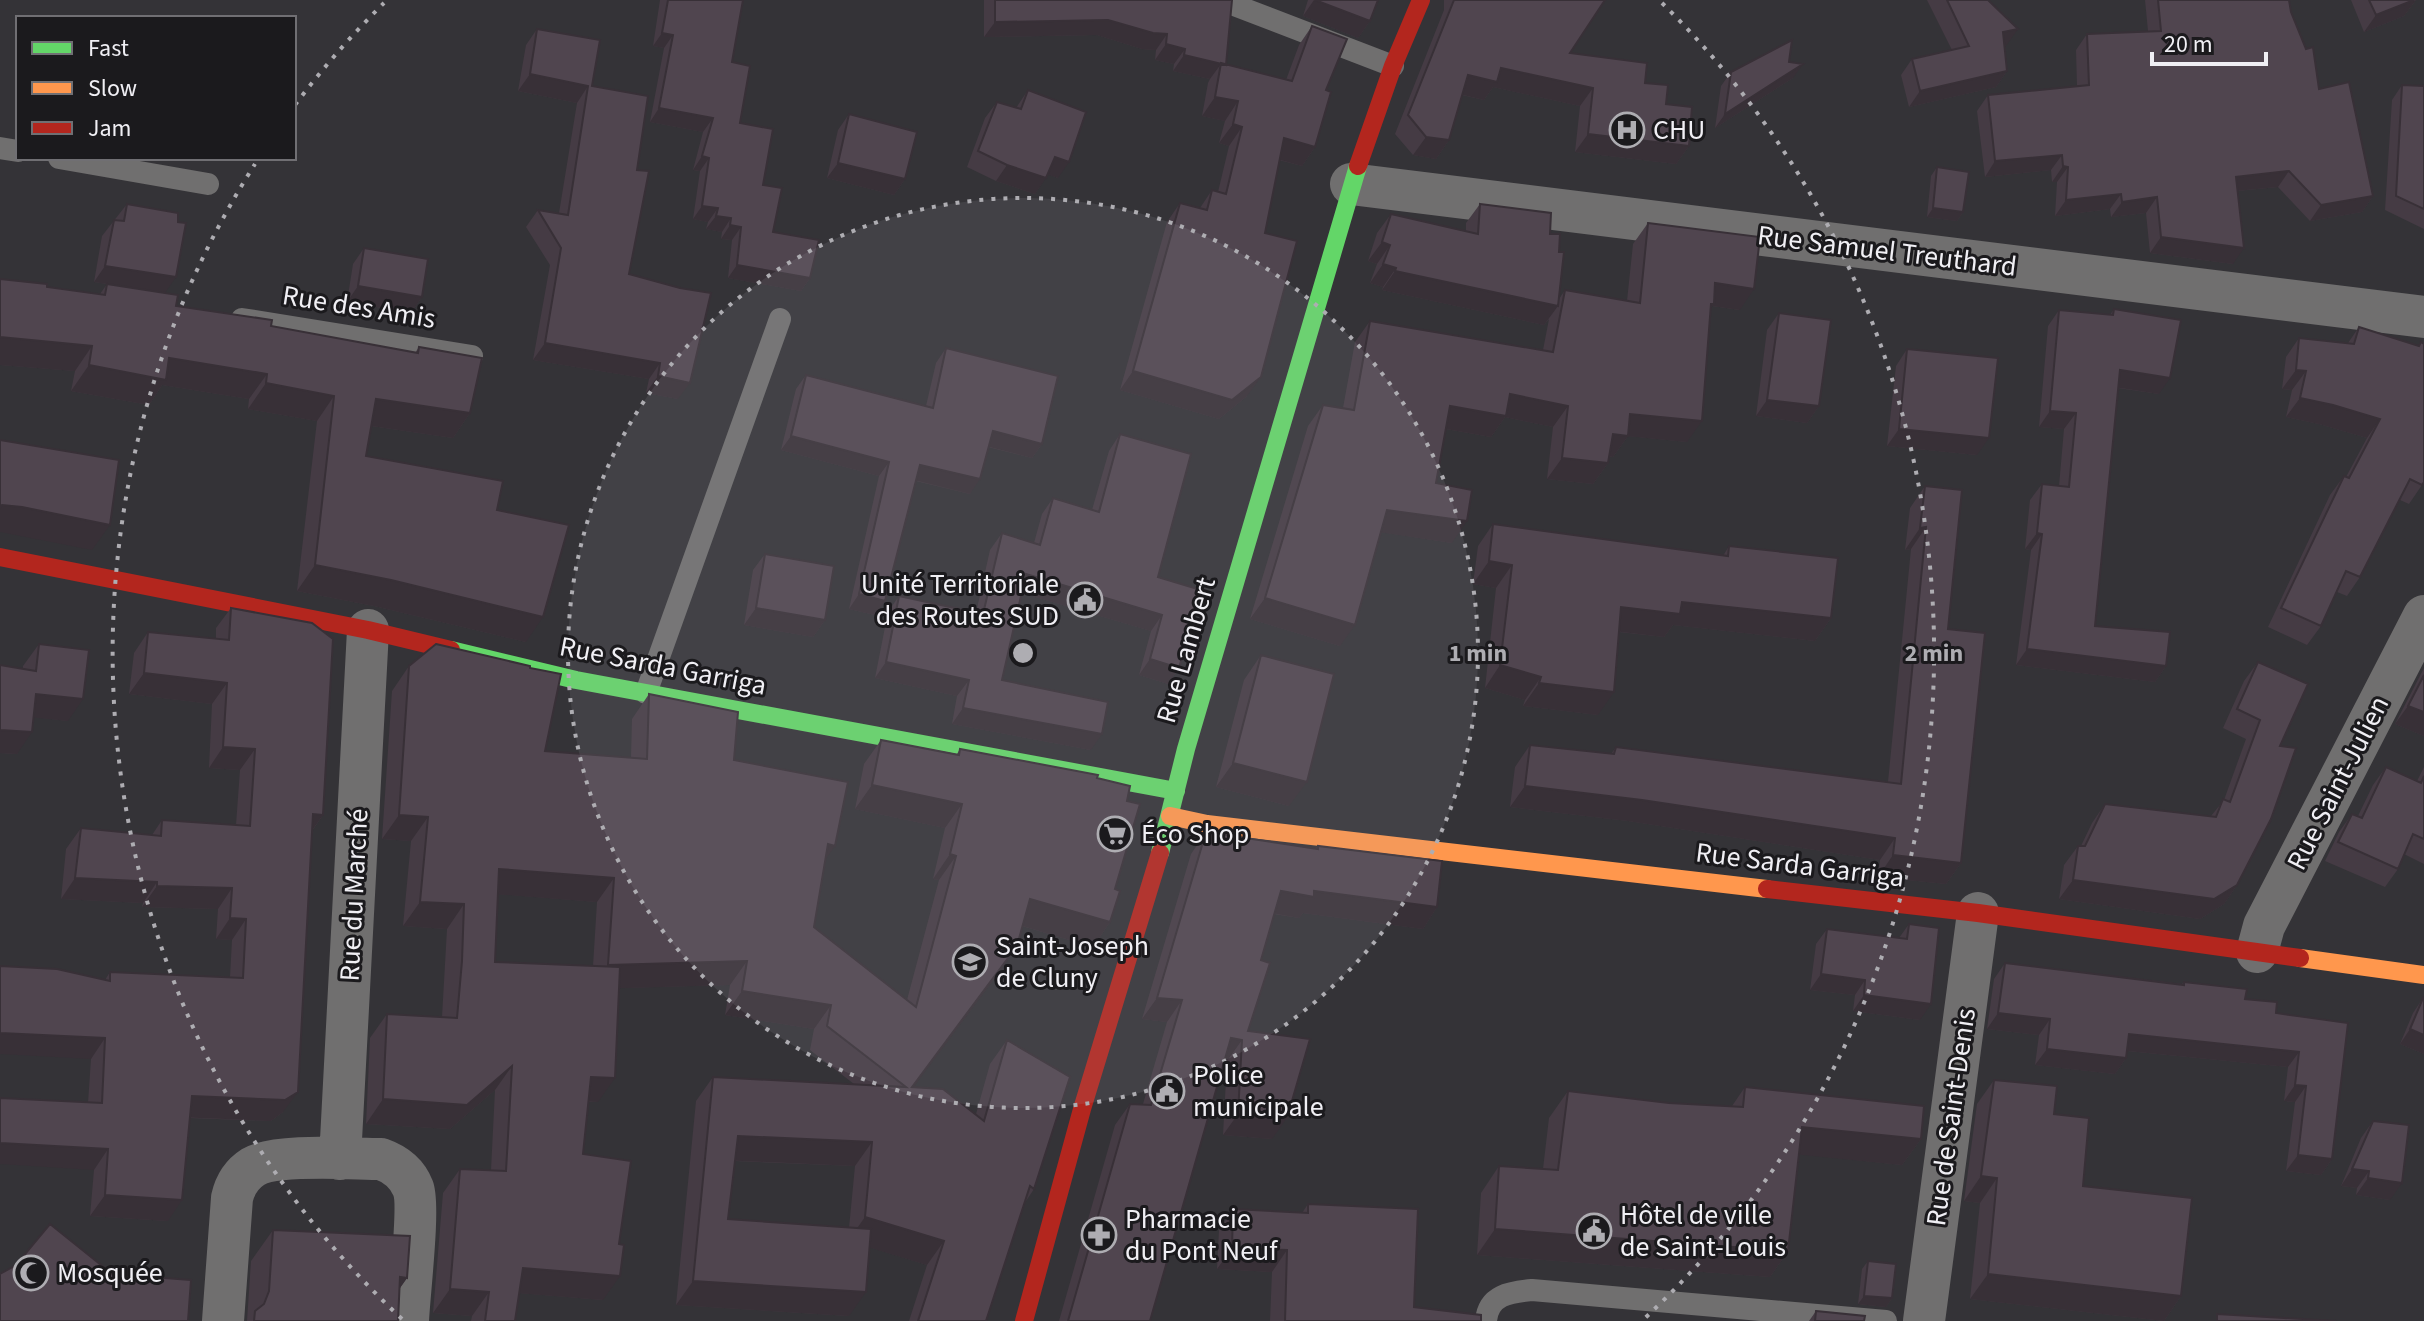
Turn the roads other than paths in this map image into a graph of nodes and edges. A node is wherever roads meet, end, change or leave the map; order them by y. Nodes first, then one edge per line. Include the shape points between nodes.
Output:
1 (1221, 0) edge
2 (1421, 0) edge
3 (1393, 66) junction
4 (70, 160) edge
5 (208, 184) dead end
6 (1351, 184) junction
7 (220, 316) edge
8 (2424, 317) edge
9 (780, 319) dead end
10 (472, 356) edge
11 (0, 557) edge
12 (368, 630) junction
13 (2418, 639) edge
14 (646, 693) junction
15 (1176, 791) junction
16 (1170, 816) junction
17 (1978, 913) junction
18 (2257, 952) junction
19 (2424, 975) edge
20 (340, 1159) junction
21 (223, 1321) edge
22 (408, 1321) edge
23 (1024, 1321) edge
24 (1486, 1321) edge
25 (1886, 1321) edge
26 (1924, 1321) edge

1 - 3 lane
2 - 3 street, Rue Lambert
3 - 6 street, Rue Lambert
4 - 5 lane
6 - 8 street, Rue Samuel Treuthard
6 - 15 street, Rue Lambert
7 - 10 lane, Rue des Amis
9 - 14 lane
11 - 12 street, Rue Sarda Garriga
12 - 14 street, Rue Sarda Garriga
12 - 20 street, Rue du Marché
13 - 18 street, Rue Saint-Julien via 2264,926
14 - 15 street, Rue Sarda Garriga
15 - 16 street, Rue Lambert
16 - 17 street, Rue Sarda Garriga
16 - 23 street, Rue Lambert
17 - 18 street, Rue Sarda Garriga
17 - 26 street, Rue de Saint-Denis
18 - 19 street, Rue Sarda Garriga
20 - 21 street via 273,1160 254,1166 239,1180 232,1198
20 - 22 street via 381,1159 412,1185
24 - 25 lane via 1497,1298 1532,1290

